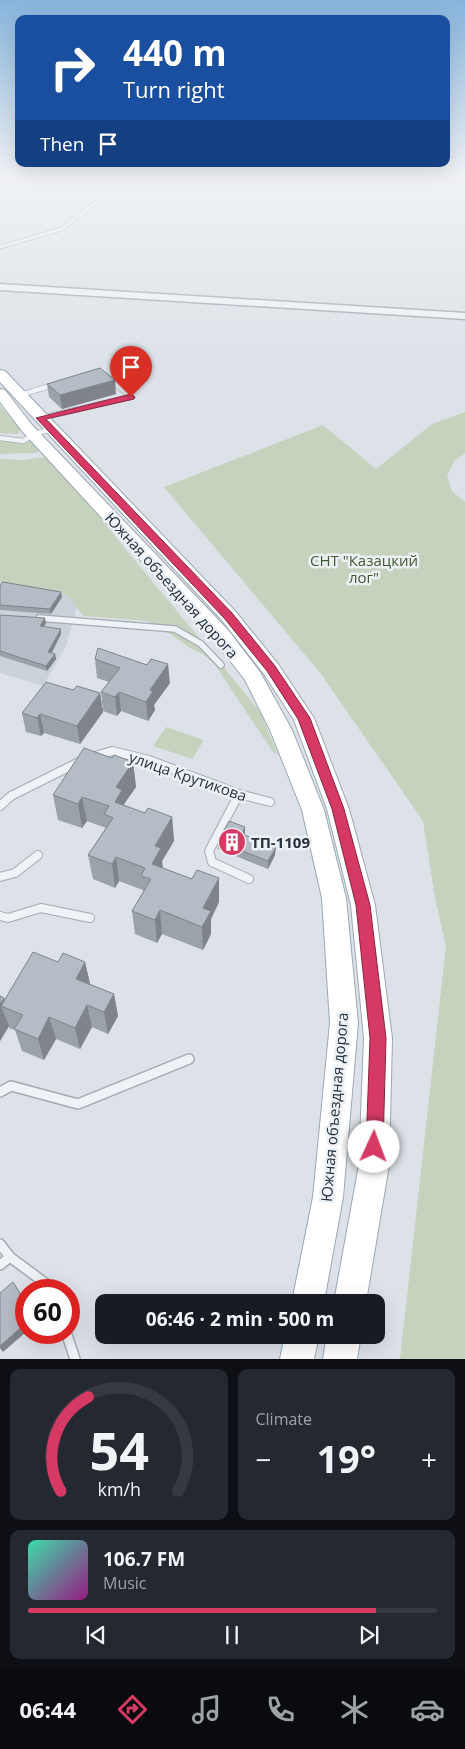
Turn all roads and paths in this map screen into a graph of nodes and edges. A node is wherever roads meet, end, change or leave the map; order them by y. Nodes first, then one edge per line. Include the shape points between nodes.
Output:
1 (33, 237) edge
2 (0, 247) edge
3 (0, 287) edge
4 (465, 316) edge
5 (0, 374) edge
6 (107, 375) edge
7 (56, 384) edge
8 (10, 394) edge
9 (42, 427) junction
10 (0, 438) edge
11 (28, 617) edge
12 (221, 665) dead end
13 (240, 794) junction
14 (270, 802) dead end
15 (0, 806) edge
16 (38, 855) dead end
17 (0, 877) edge
18 (249, 879) dead end
19 (0, 916) edge
20 (90, 918) dead end
21 (189, 1059) dead end
22 (0, 1092) edge
23 (0, 1244) edge
24 (10, 1257) junction
25 (0, 1266) edge
26 (40, 1279) edge
27 (310, 1294) edge
28 (351, 1294) edge
29 (70, 1344) edge
30 (300, 1344) edge
31 (342, 1344) edge
32 (75, 1359) edge
33 (297, 1359) edge
34 (340, 1359) edge

1 - 2 lane
3 - 4 street
5 - 8 main road, Южная объездная дорога
6 - 9 lane via 131,397
7 - 8 lane
8 - 9 main road, Южная объездная дорога via 27,428
9 - 10 lane via 23,441
9 - 27 main road, Южная объездная дорога via 221,635 253,677 281,730 313,810 334,898 344,1022 328,1197
9 - 28 main road, Южная объездная дорога via 228,615 271,668 304,718 338,809 363,905 378,1038 374,1165
11 - 12 lane via 175,629 210,649
13 - 14 lane, улица Крутикова
13 - 15 lane, улица Крутикова via 149,760 112,752 85,759 11,796
13 - 18 lane via 209,850 212,862
16 - 17 lane via 15,873
19 - 20 lane via 8,918 41,908
21 - 22 lane via 78,1104 11,1086
23 - 24 lane
24 - 25 lane
24 - 26 lane
29 - 32 lane
30 - 33 main road
31 - 34 main road

